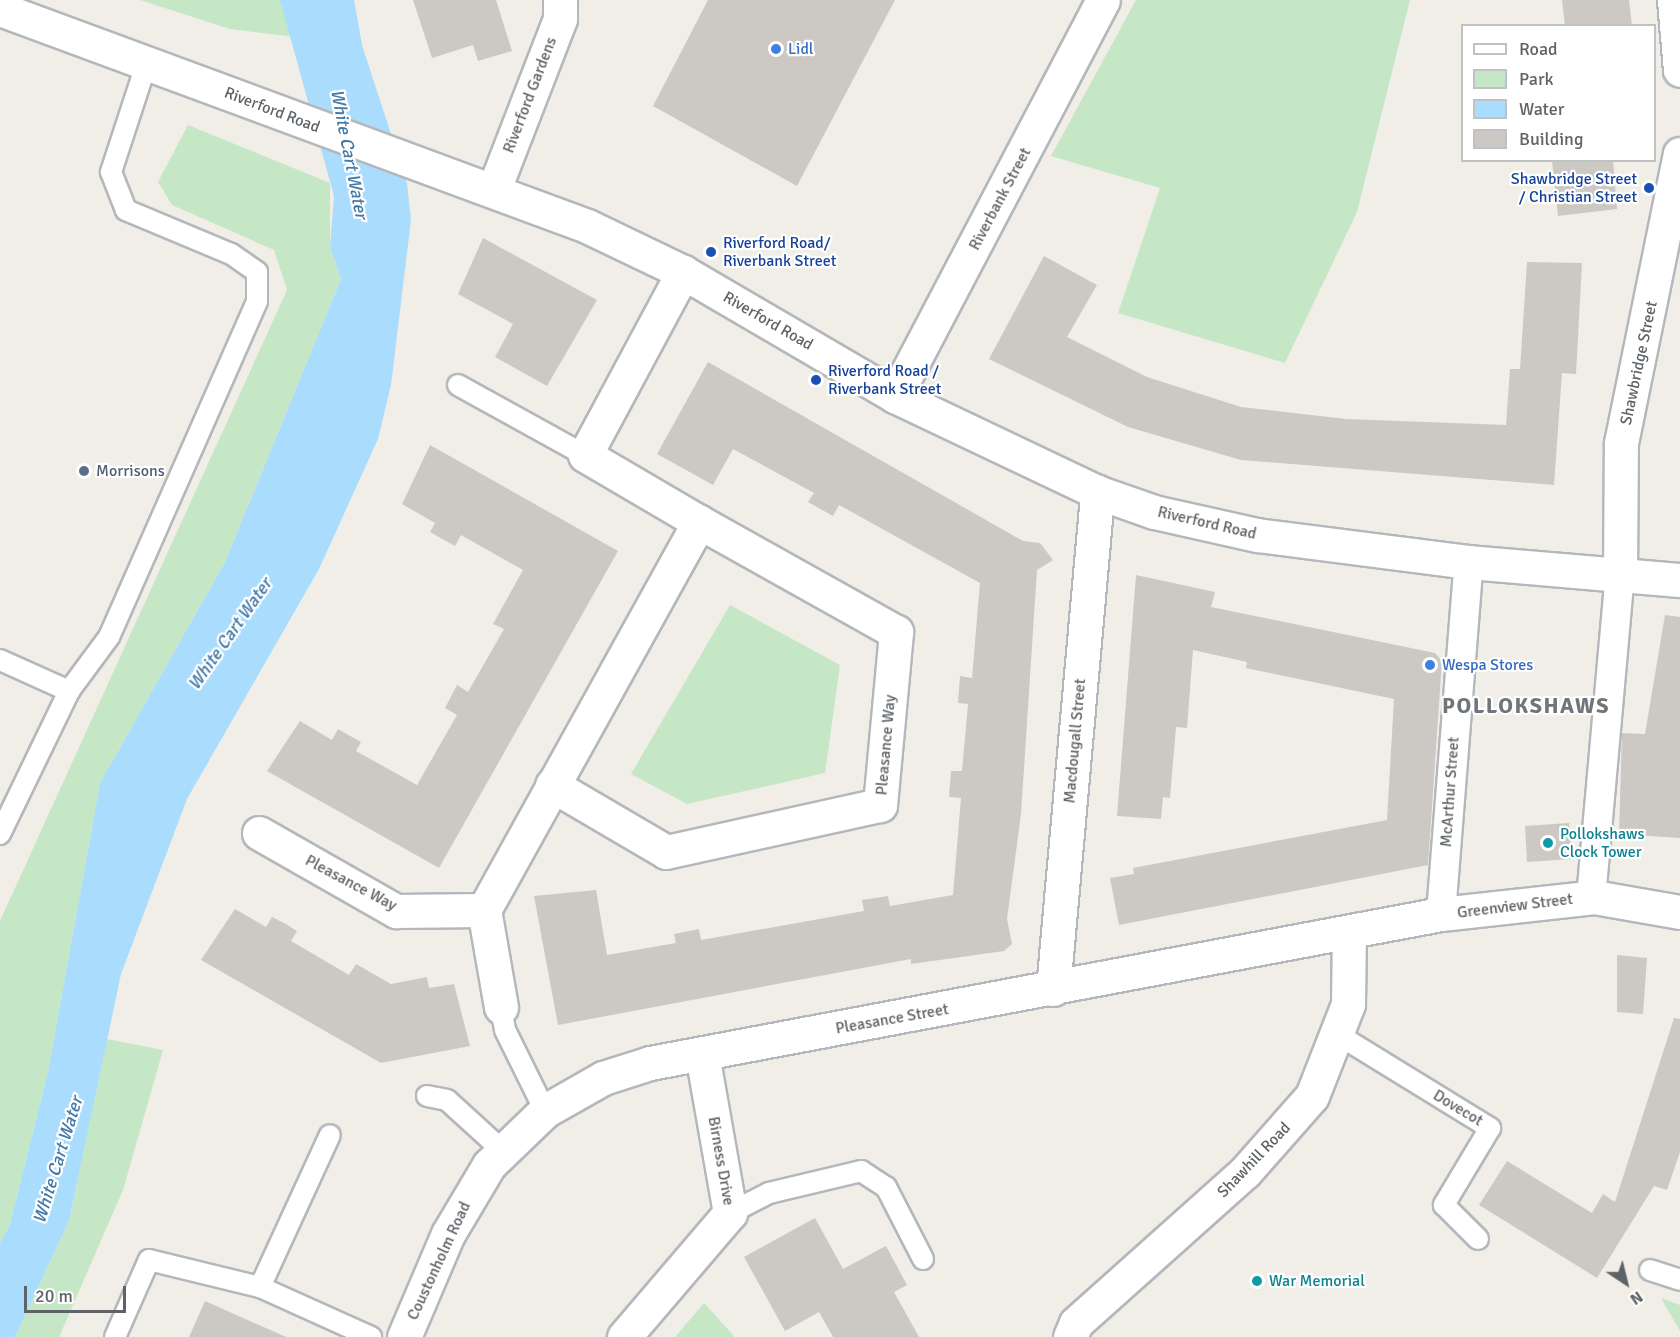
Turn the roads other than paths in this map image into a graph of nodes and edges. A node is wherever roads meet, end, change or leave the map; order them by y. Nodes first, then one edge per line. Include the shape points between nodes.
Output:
1 (560, 0) edge
2 (1103, 0) edge
3 (1674, 0) edge
4 (0, 9) edge
5 (146, 64) junction
6 (1680, 70) edge
7 (1680, 154) edge
8 (494, 189) junction
9 (1676, 217) edge
10 (683, 272) junction
11 (458, 384) dead end
12 (895, 396) junction
13 (585, 455) junction
14 (1097, 492) junction
15 (699, 522) junction
16 (1469, 562) junction
17 (1620, 575) junction
18 (1680, 580) edge
19 (0, 660) edge
20 (69, 691) junction
21 (552, 785) junction
22 (259, 833) dead end
23 (0, 834) edge
24 (1591, 897) junction
25 (484, 910) junction
26 (1680, 912) edge
27 (1441, 914) junction
28 (1349, 932) junction
29 (1053, 989) junction
30 (501, 1007) joint
31 (1337, 1034) junction
32 (702, 1054) junction
33 (427, 1096) dead end
34 (545, 1111) junction
35 (330, 1135) dead end
36 (502, 1150) junction
37 (475, 1186) joint
38 (730, 1214) junction
39 (1478, 1239) dead end
40 (923, 1259) dead end
41 (1650, 1270) dead end
42 (1680, 1280) edge
43 (260, 1287) junction
44 (115, 1337) edge
45 (371, 1337) edge
46 (404, 1337) edge
47 (624, 1337) edge
48 (1070, 1337) edge

1 - 8 street, Riverford Gardens via 560,19
2 - 12 street, Riverbank Street
3 - 6 street
4 - 5 street, Riverford Road
5 - 8 street, Riverford Road via 442,174
5 - 20 lane via 111,172 126,210 231,254 257,272 257,301 109,637
7 - 9 street, Shawbridge Street
8 - 10 street, Riverford Road
9 - 17 street, Shawbridge Street via 1622,443
10 - 12 street, Riverford Road
10 - 13 street
11 - 13 lane
12 - 14 street, Riverford Road
13 - 15 street, Pleasance Way
14 - 16 street, Riverford Road via 1154,512 1257,535
14 - 29 street, Macdougall Street
15 - 21 street
15 - 21 street, Pleasance Way via 896,632 880,805 666,852
16 - 17 street, Riverford Road
16 - 27 street, McArthur Street
17 - 18 street, Riverford Road
17 - 24 street
19 - 20 lane
20 - 23 lane
21 - 25 street
22 - 25 street, Pleasance Way via 396,911
24 - 26 street, Greenview Street
24 - 27 street, Greenview Street
25 - 30 street
27 - 28 street, Greenview Street
28 - 29 street, Pleasance Street
28 - 31 street, Shawhill Road via 1348,1004
29 - 32 street, Pleasance Street
30 - 34 lane via 505,1030
31 - 39 lane, Dovecot via 1490,1128 1444,1205
31 - 48 street, Shawhill Road via 1312,1096 1291,1123 1186,1227 1076,1323
32 - 34 street, Pleasance Street via 650,1062 603,1078
32 - 38 street, Birness Drive
33 - 36 lane via 447,1100
34 - 36 street, Pleasance Street
35 - 43 lane
36 - 37 street, Pleasance Street
37 - 46 street, Coustonholm Road
38 - 40 lane via 769,1193 861,1171 886,1187
38 - 47 street, Birness Drive
41 - 42 lane
43 - 44 lane via 149,1260
43 - 45 lane

